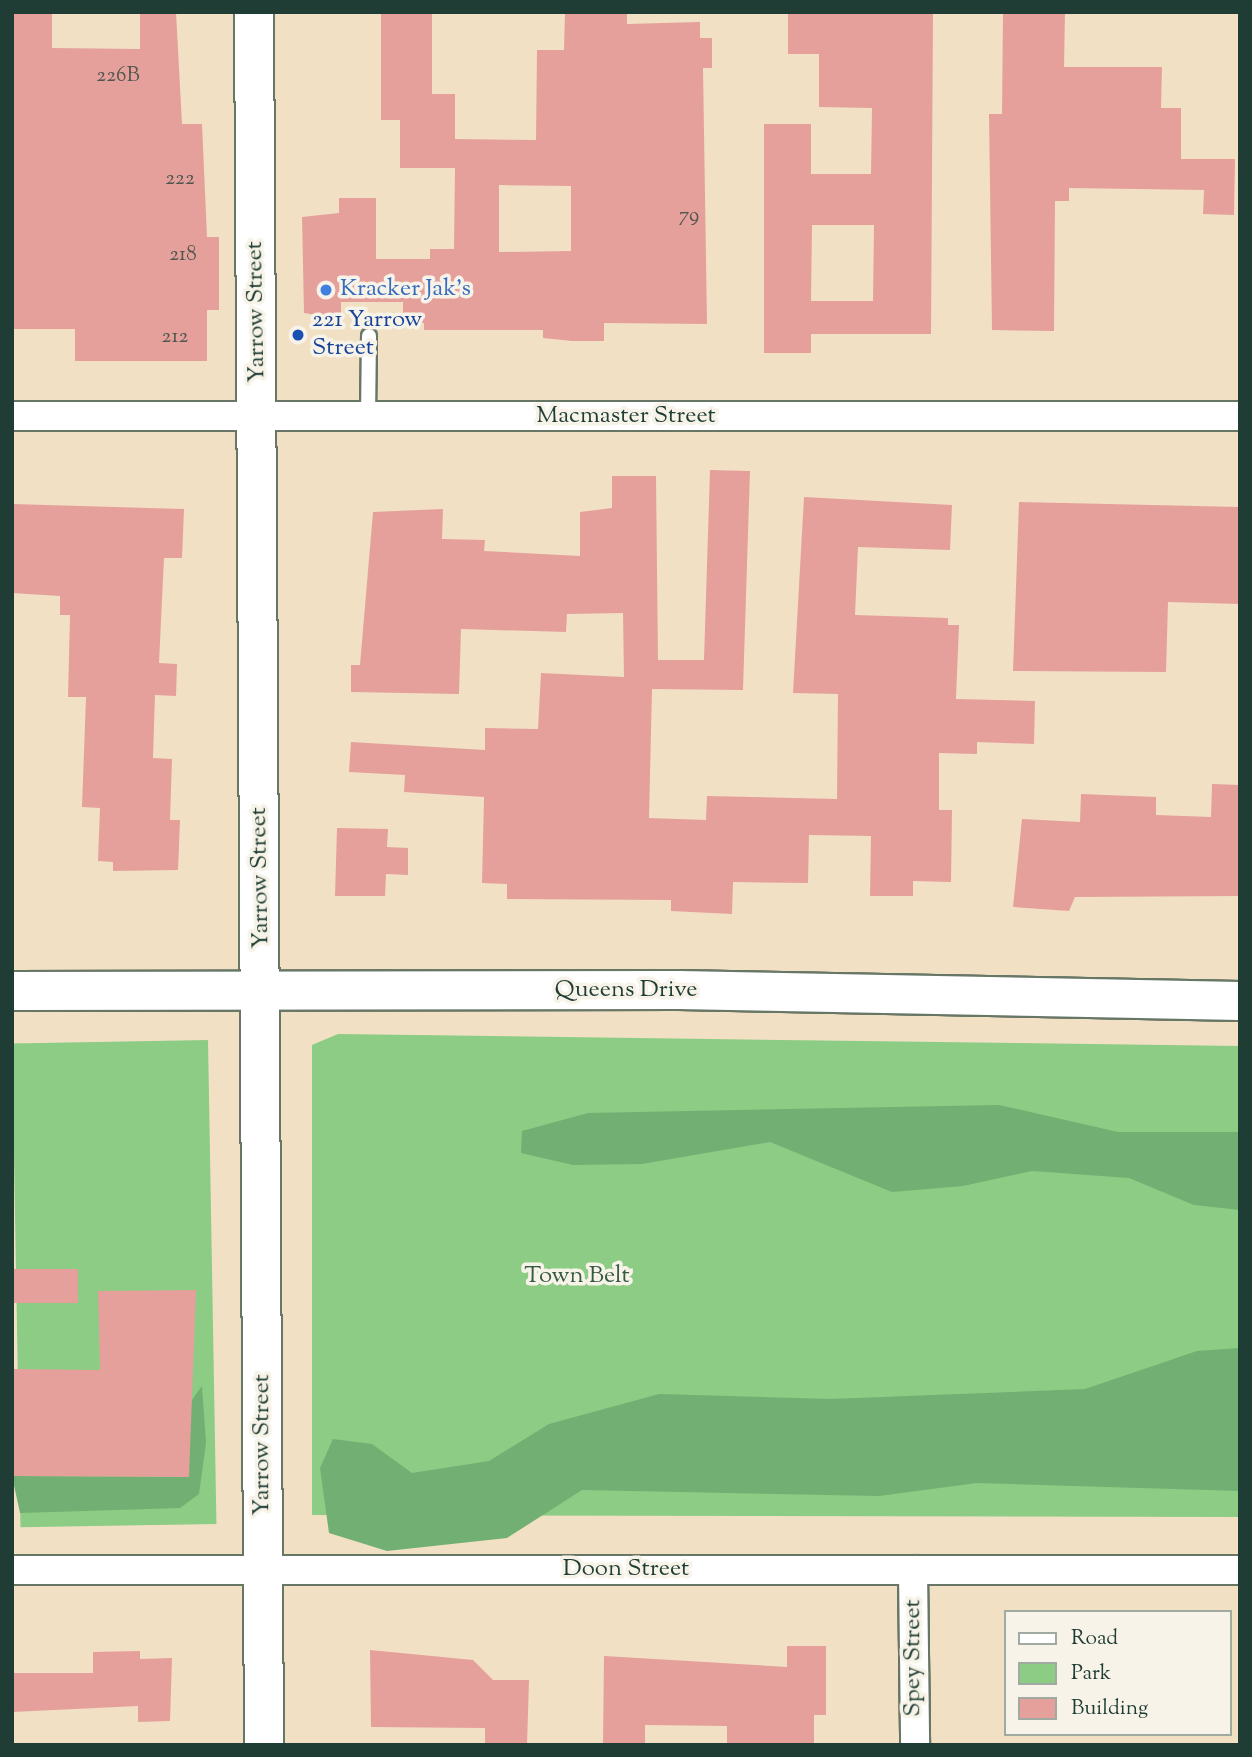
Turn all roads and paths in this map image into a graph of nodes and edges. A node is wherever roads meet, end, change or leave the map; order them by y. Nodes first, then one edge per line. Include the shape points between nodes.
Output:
1 (254, 12) edge
2 (369, 336) dead end
3 (12, 416) edge
4 (1240, 416) edge
5 (258, 417) junction
6 (368, 417) junction
7 (12, 991) edge
8 (262, 992) junction
9 (1240, 1001) edge
10 (12, 1570) edge
11 (913, 1570) junction
12 (1240, 1570) edge
13 (264, 1571) junction
14 (264, 1745) edge
15 (915, 1745) edge

1 - 5 main road, Yarrow Street
2 - 6 lane
3 - 5 street, Macmaster Street
4 - 6 street, Macmaster Street
5 - 6 street, Macmaster Street
5 - 8 main road, Yarrow Street
7 - 8 main road, Queens Drive
8 - 9 main road, Queens Drive via 679,990
8 - 13 main road, Yarrow Street
10 - 13 street, Doon Street
11 - 12 street, Doon Street
11 - 13 street, Doon Street
11 - 15 street, Spey Street
13 - 14 main road, Yarrow Street

